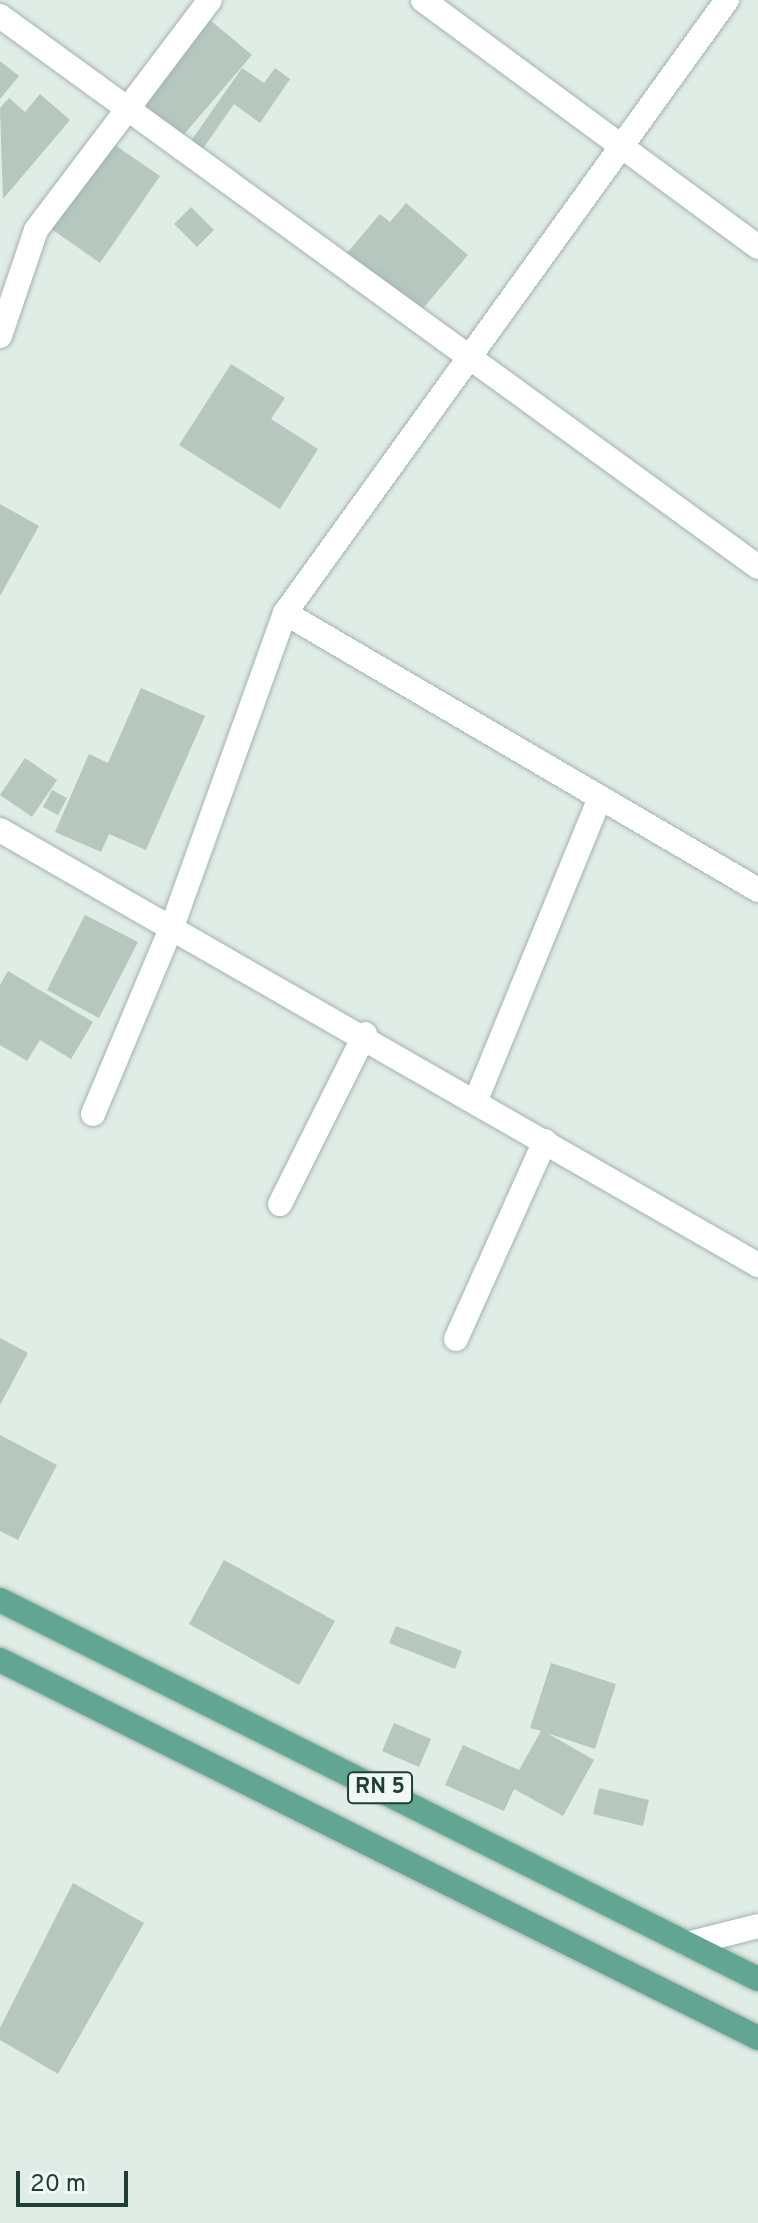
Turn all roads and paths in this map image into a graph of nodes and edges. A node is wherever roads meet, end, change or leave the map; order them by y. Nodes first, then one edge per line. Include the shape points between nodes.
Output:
1 (210, 0) edge
2 (423, 0) edge
3 (727, 0) edge
4 (0, 16) edge
5 (124, 109) junction
6 (621, 146) junction
7 (758, 247) edge
8 (0, 336) edge
9 (464, 360) junction
10 (758, 567) edge
11 (285, 613) junction
12 (600, 797) junction
13 (0, 830) edge
14 (758, 890) edge
15 (173, 924) junction
16 (365, 1034) junction
17 (476, 1100) junction
18 (93, 1114) dead end
19 (545, 1141) junction
20 (280, 1204) dead end
21 (758, 1265) edge
22 (456, 1339) dead end
23 (0, 1600) edge
24 (0, 1660) edge
25 (758, 1926) edge
26 (687, 1944) junction
27 (758, 1979) edge
28 (758, 2038) edge

1 - 5 street
2 - 6 street
3 - 6 street
4 - 5 street
5 - 8 street via 36,230
5 - 9 street
6 - 7 street
6 - 9 street
9 - 10 street
9 - 11 street
11 - 12 street
11 - 15 street
12 - 14 street
12 - 17 street
13 - 15 street
15 - 16 street
15 - 18 street
16 - 17 street
16 - 20 street
17 - 19 street
19 - 21 street
19 - 22 street
23 - 26 main road, RN 5
24 - 28 main road, RN 5
25 - 26 street
26 - 27 main road, RN 5

